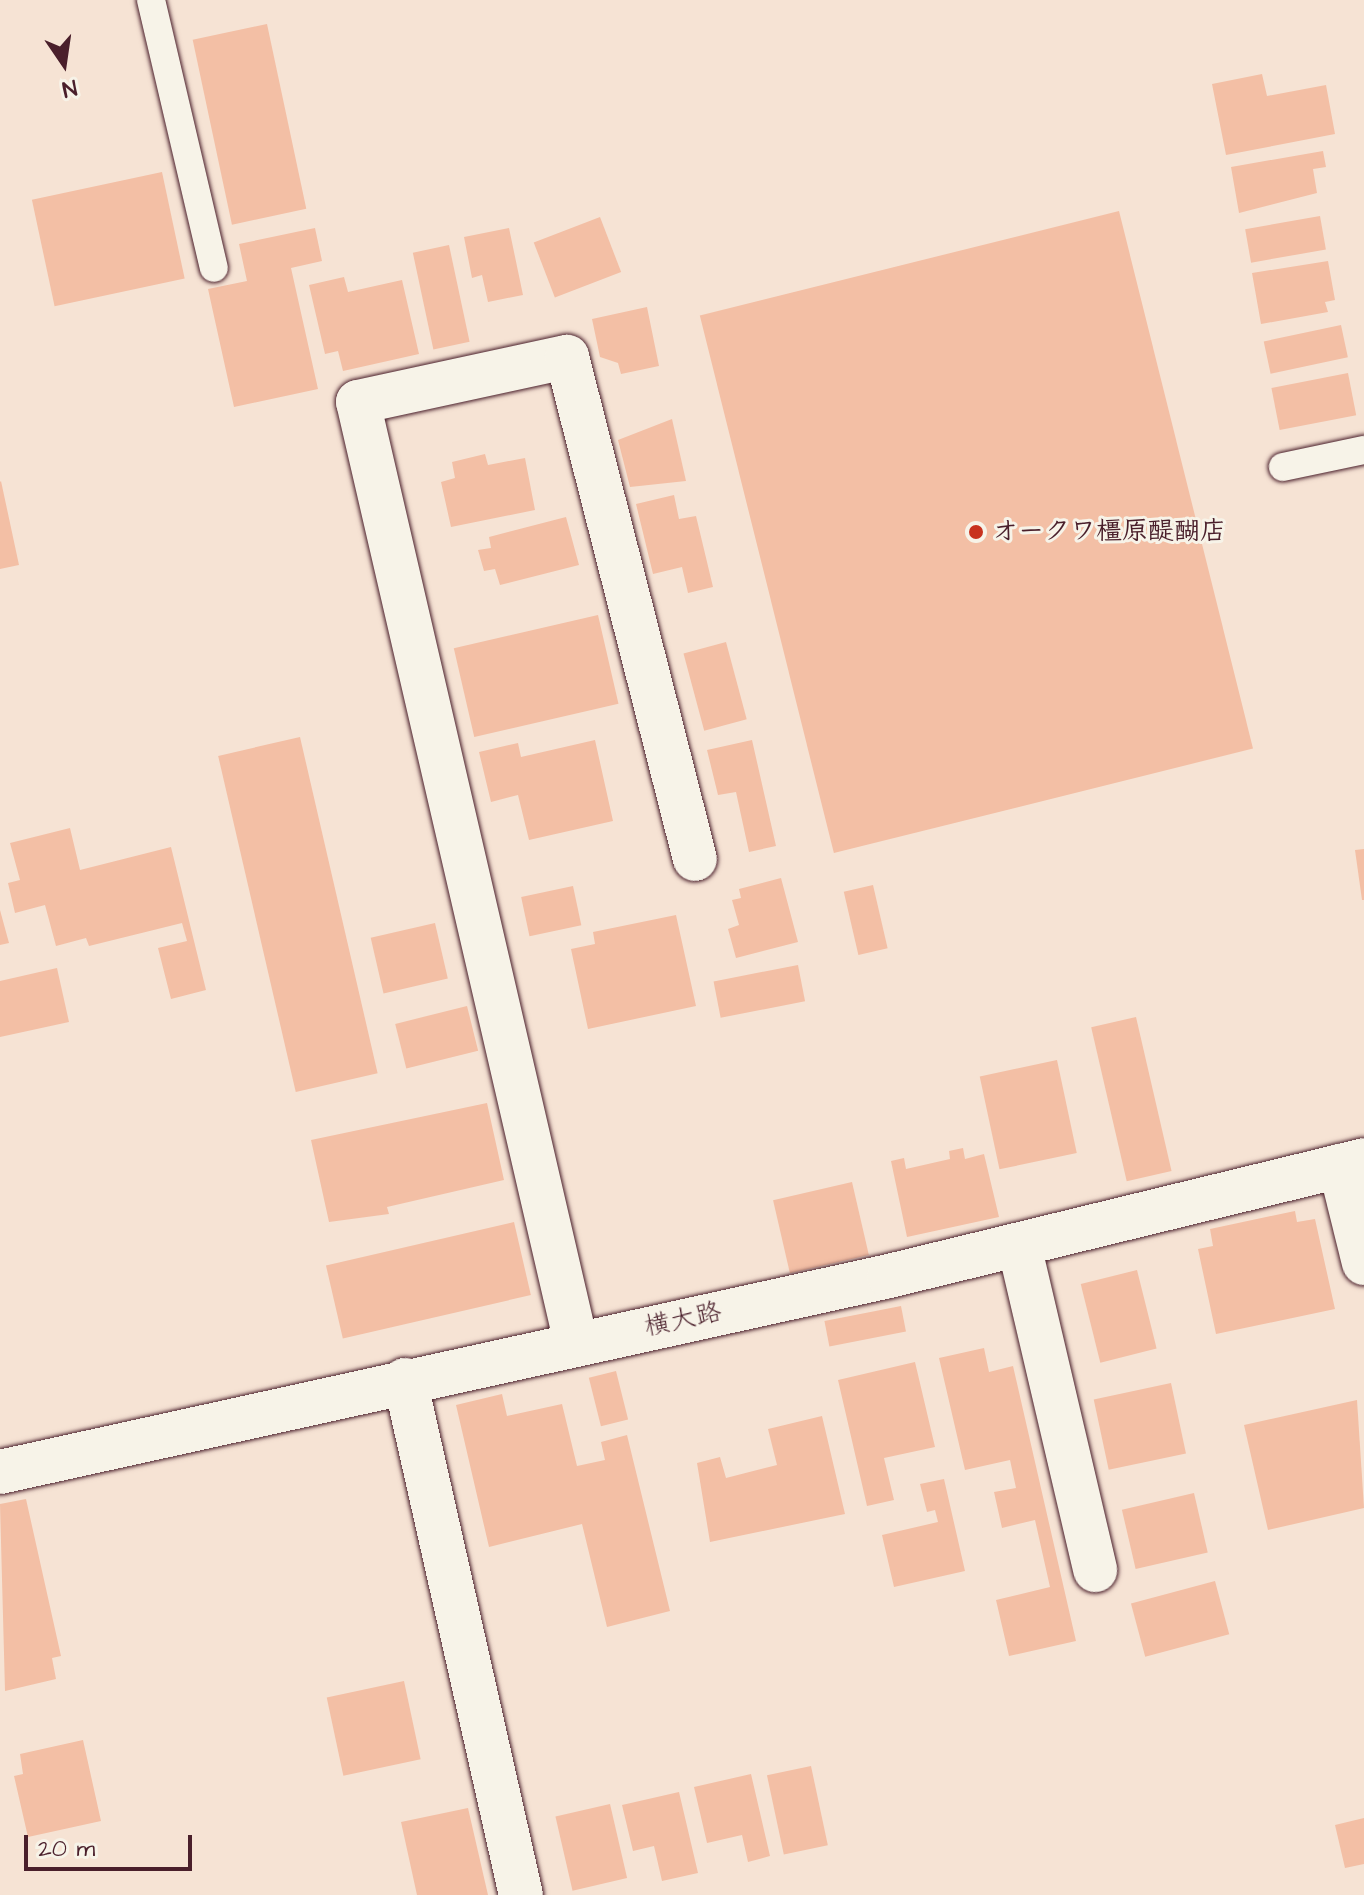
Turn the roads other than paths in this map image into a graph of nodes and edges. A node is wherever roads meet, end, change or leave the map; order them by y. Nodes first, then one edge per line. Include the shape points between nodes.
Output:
1 (151, 0) edge
2 (214, 268) dead end
3 (1364, 450) edge
4 (1283, 467) dead end
5 (695, 859) dead end
6 (1352, 1163) edge
7 (1019, 1245) junction
8 (1364, 1263) edge
9 (576, 1343) junction
10 (405, 1380) junction
11 (0, 1472) edge
12 (1095, 1570) dead end
13 (521, 1895) edge

1 - 2 lane
3 - 4 lane
5 - 9 street via 567,357 358,402
6 - 7 street, 横大路
6 - 8 street
7 - 9 street, 横大路
7 - 12 street
9 - 10 street, 横大路
10 - 11 street, 横大路
10 - 13 street

